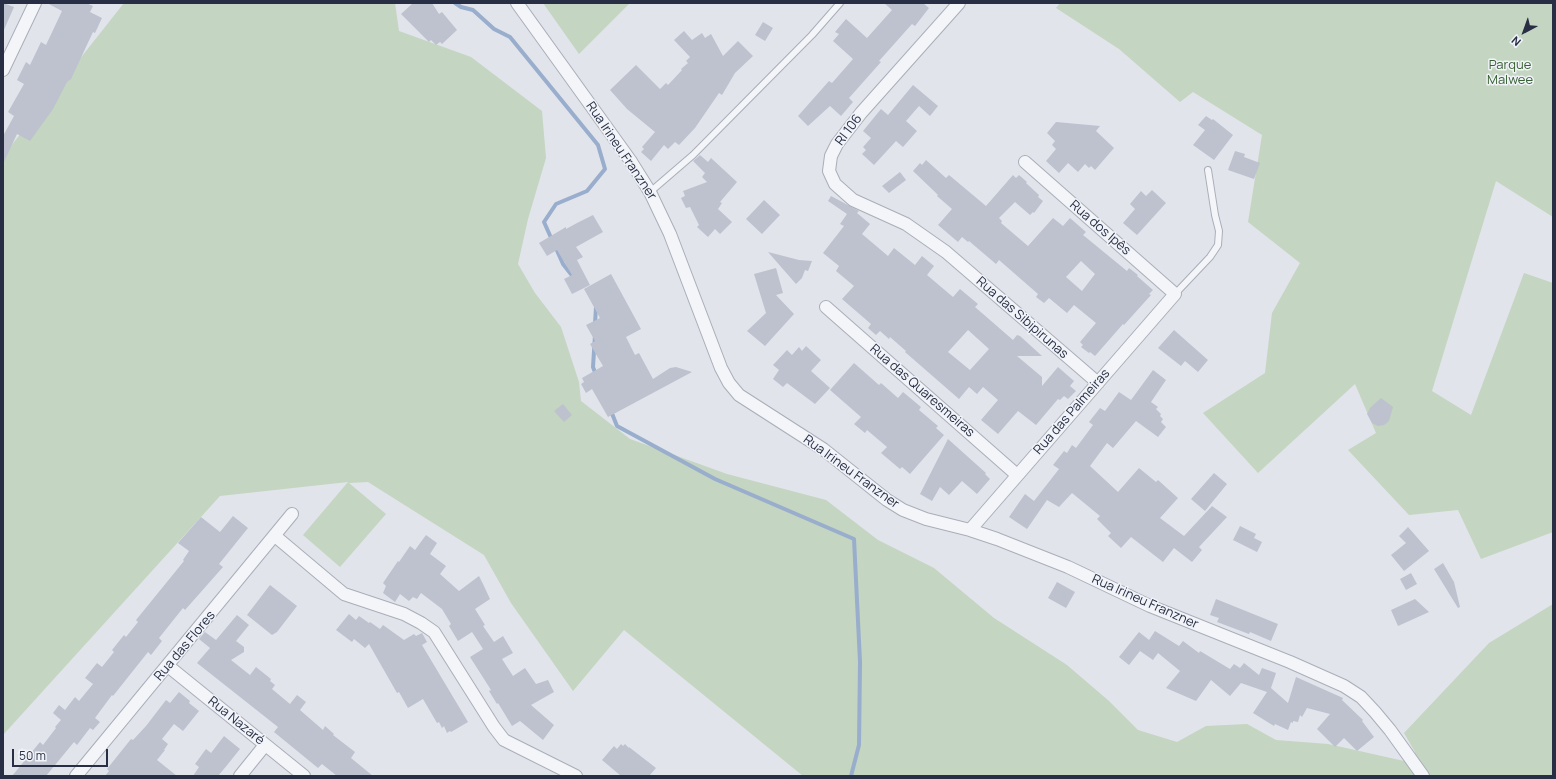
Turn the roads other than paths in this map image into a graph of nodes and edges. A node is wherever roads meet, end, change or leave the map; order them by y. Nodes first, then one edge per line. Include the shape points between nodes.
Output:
1 (35, 3) edge
2 (517, 3) edge
3 (840, 3) edge
4 (959, 3) edge
5 (3, 70) edge
6 (1025, 162) dead end
7 (1208, 170) dead end
8 (650, 192) junction
9 (946, 252) joint
10 (1175, 294) junction
11 (826, 307) dead end
12 (1098, 384) junction
13 (1017, 475) junction
14 (292, 514) dead end
15 (970, 530) junction
16 (275, 536) junction
17 (168, 666) junction
18 (265, 745) junction
19 (76, 776) edge
20 (240, 776) edge
21 (304, 776) edge
22 (576, 776) edge
23 (1423, 776) edge

1 - 5 street
2 - 8 street, Rua Irineu Franzner via 630,160
3 - 8 lane via 812,35 693,155
4 - 9 street, RI 106 via 861,113 837,144 831,156 829,171 835,184 854,200 906,224
6 - 10 street, Rua dos Ipês
7 - 10 lane via 1219,231 1218,245
8 - 15 street, Rua Irineu Franzner via 670,234 721,368 729,383 740,395 823,449 903,510 926,519
9 - 12 street, Rua das Sibipirunas
10 - 12 street, Rua das Palmeiras
11 - 13 street, Rua das Quaresmeiras
12 - 13 street, Rua das Palmeiras
13 - 15 street, Rua das Palmeiras
14 - 16 street, Rua das Flores
15 - 23 street, Rua Irineu Franzner via 1068,567 1150,606 1344,686 1361,697 1375,712
16 - 17 street, Rua das Flores
16 - 22 street via 344,594 404,614 434,632 504,740
17 - 18 street, Rua Nazaré
17 - 19 street, Rua das Flores
18 - 20 street
18 - 21 street, Rua Nazaré

